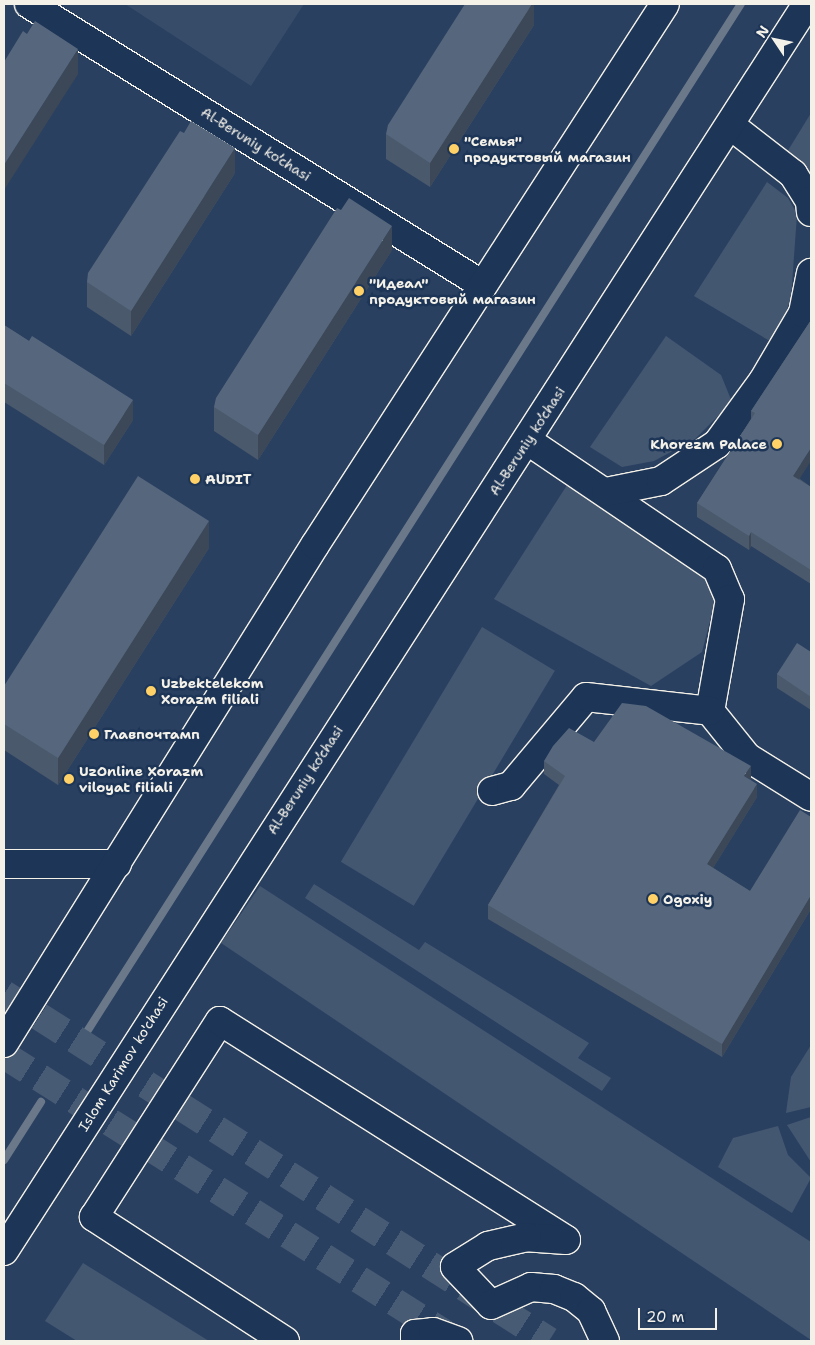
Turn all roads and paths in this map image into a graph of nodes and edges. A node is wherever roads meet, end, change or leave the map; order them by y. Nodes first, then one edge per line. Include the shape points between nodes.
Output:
1 (29, 4) edge
2 (665, 4) edge
3 (807, 4) edge
4 (730, 125) junction
5 (811, 212) edge
6 (811, 273) edge
7 (483, 285) junction
8 (528, 440) junction
9 (606, 492) junction
10 (710, 711) junction
11 (492, 791) dead end
12 (811, 798) edge
13 (4, 864) edge
14 (116, 864) junction
15 (242, 876) joint
16 (4, 1043) edge
17 (4, 1251) edge
18 (285, 1341) edge
19 (415, 1341) edge
20 (458, 1341) edge
21 (605, 1341) edge

1 - 7 main road, Al-Beruniy ko’chasi
2 - 7 main road
3 - 4 main road, Al-Beruniy ko’chasi
4 - 5 main road via 793,174 810,201
4 - 8 main road, Al-Beruniy ko’chasi
6 - 9 main road via 803,313 763,381 717,444 661,481
7 - 14 main road
8 - 9 main road
8 - 15 main road, Al-Beruniy ko’chasi
9 - 10 main road via 717,569 730,599
10 - 11 main road via 586,697 511,786
10 - 12 main road via 747,757
13 - 14 main road
14 - 16 main road
15 - 17 main road, Islom Karimov ko'chasi
18 - 21 main road via 94,1217 220,1021 566,1240 527,1237 488,1246 455,1267 491,1306 510,1293 531,1287 554,1289 574,1297 591,1312
19 - 20 main road via 415,1334 433,1332

